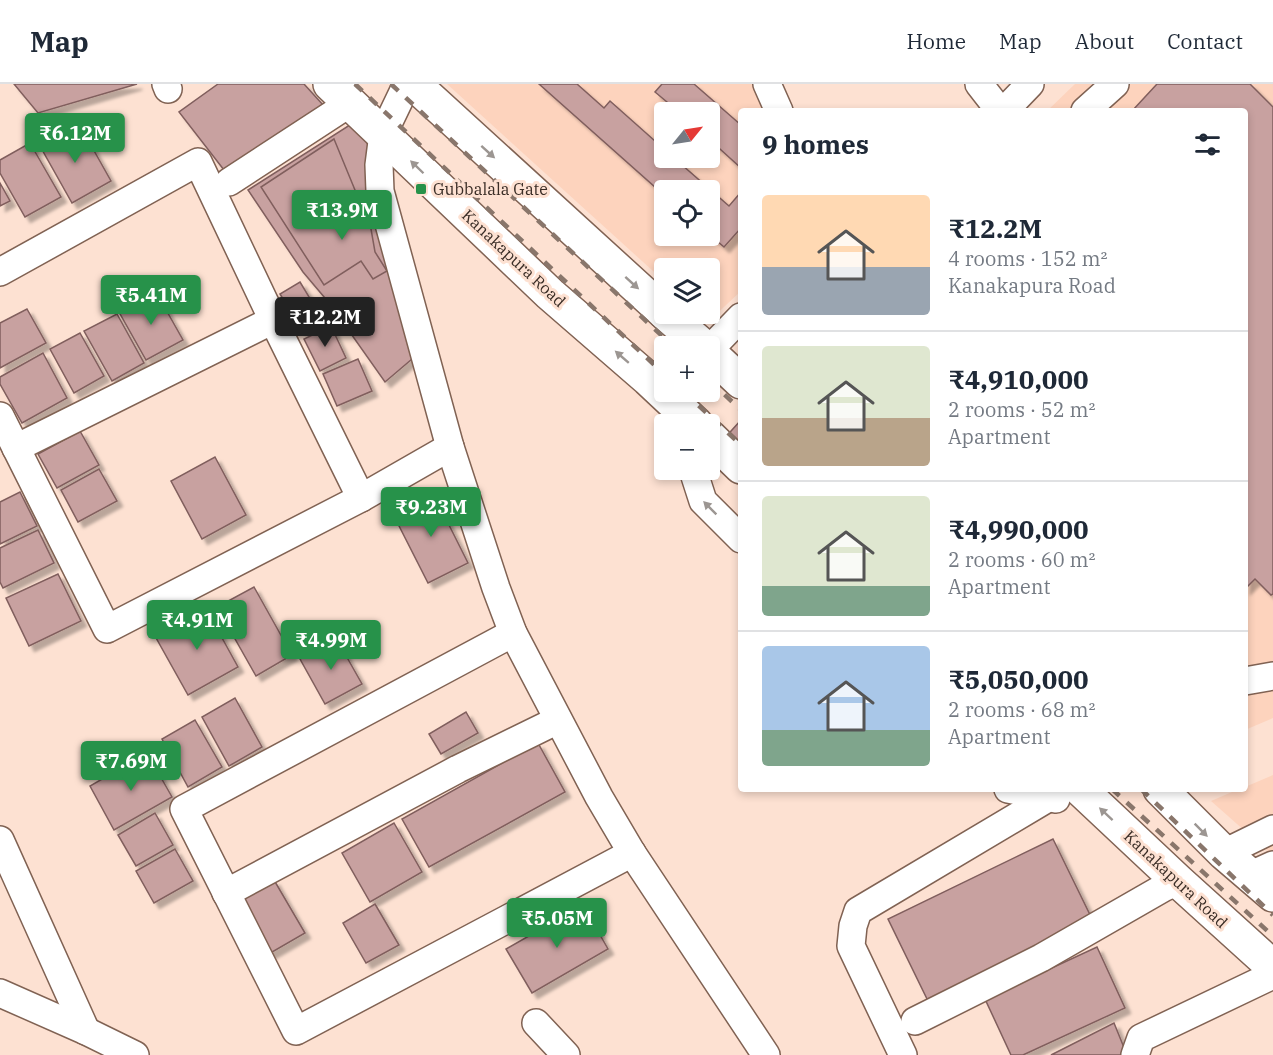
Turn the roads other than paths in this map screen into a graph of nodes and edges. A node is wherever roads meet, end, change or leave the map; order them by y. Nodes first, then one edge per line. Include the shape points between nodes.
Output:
1 (407, 84) edge
2 (414, 84) edge
3 (768, 84) edge
4 (979, 84) edge
5 (1030, 84) edge
6 (1114, 84) edge
7 (340, 93) edge
8 (778, 108) edge
9 (999, 108) edge
10 (1005, 108) edge
11 (1088, 108) edge
12 (384, 134) junction
13 (229, 182) dead end
14 (0, 272) edge
15 (654, 303) edge
16 (738, 320) edge
17 (273, 321) junction
18 (678, 324) edge
19 (691, 336) edge
20 (720, 340) edge
21 (720, 356) edge
22 (720, 361) edge
23 (738, 365) edge
24 (738, 379) edge
25 (648, 380) junction
26 (668, 414) edge
27 (685, 414) edge
28 (0, 416) edge
29 (450, 447) junction
30 (720, 447) edge
31 (16, 448) junction
32 (738, 464) edge
33 (696, 480) edge
34 (361, 498) junction
35 (738, 536) edge
36 (513, 633) junction
37 (1273, 676) edge
38 (1248, 680) edge
39 (558, 720) junction
40 (1021, 792) edge
41 (1076, 792) edge
42 (1083, 792) edge
43 (1163, 792) edge
44 (1048, 798) junction
45 (1273, 829) edge
46 (0, 840) edge
47 (632, 853) junction
48 (1224, 853) junction
49 (1266, 878) edge
50 (1178, 881) junction
51 (226, 893) junction
52 (1273, 967) edge
53 (1273, 975) edge
54 (0, 993) edge
55 (915, 1021) dead end
56 (536, 1023) dead end
57 (86, 1031) junction
58 (135, 1055) edge
59 (566, 1055) edge
60 (766, 1055) edge
61 (903, 1055) edge
62 (1136, 1055) edge

1 - 12 street
2 -> 15 highway
3 - 8 street
4 - 9 street
5 - 10 street
6 - 11 street
7 - 12 highway, Kanakapura Road
7 - 13 street
25 -> 12 highway, Kanakapura Road via 550,294
12 - 29 street via 380,191
14 - 17 street via 198,162
16 - 20 street
17 - 31 street
17 - 34 street
18 - 19 highway
21 - 23 street
22 - 24 highway
25 - 26 street, Kanakapura Road
25 - 27 highway, Kanakapura Road
28 - 31 street
29 - 34 street
29 - 36 street
30 - 32 highway
31 - 34 street via 107,629
35 -> 33 street via 703,501
36 - 39 street
36 - 51 street via 184,809
37 - 38 street
39 - 47 street
39 - 51 street
40 - 44 street, Kanakapura Road
41 - 44 street, Kanakapura Road via 1065,801
50 -> 42 highway, Kanakapura Road
43 -> 48 highway
44 - 61 street via 858,911 851,946
45 - 48 street
46 - 57 street
47 - 51 street via 296,1031
47 - 60 street
48 - 49 highway
50 - 52 highway, Kanakapura Road
50 - 55 street via 1041,958
53 - 62 street via 1141,1038
54 - 57 street
56 - 59 street
57 - 58 street

